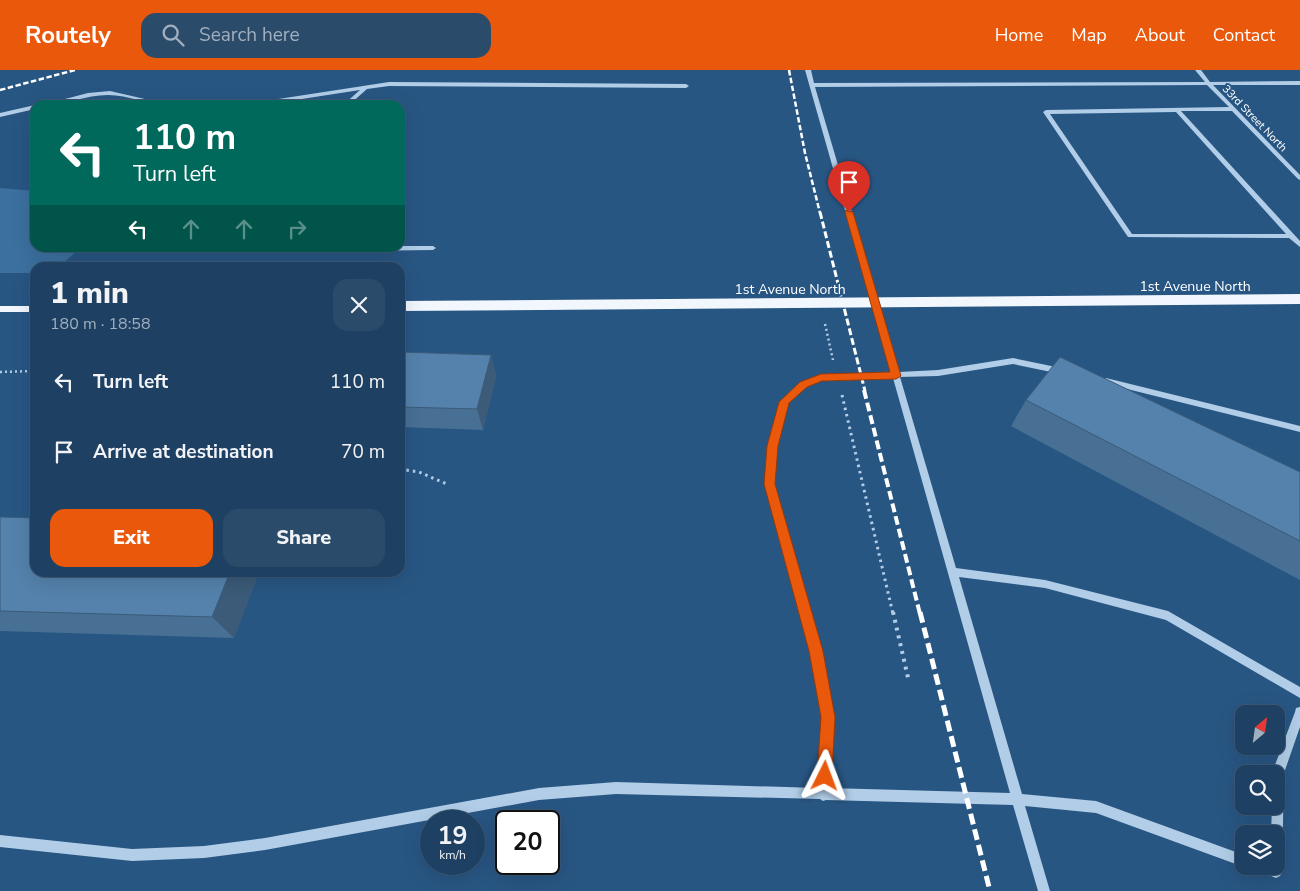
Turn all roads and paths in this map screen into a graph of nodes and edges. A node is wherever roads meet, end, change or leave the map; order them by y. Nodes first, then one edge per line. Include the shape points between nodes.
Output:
1 (808, 70) edge
2 (1198, 70) edge
3 (1300, 82) edge
4 (1208, 84) junction
5 (813, 85) junction
6 (686, 86) dead end
7 (366, 88) junction
8 (66, 100) edge
9 (144, 100) edge
10 (286, 100) edge
11 (352, 100) edge
12 (30, 108) edge
13 (1233, 108) junction
14 (1178, 111) junction
15 (0, 116) edge
16 (1300, 178) edge
17 (1291, 236) junction
18 (1300, 245) edge
19 (405, 248) edge
20 (433, 248) dead end
21 (1300, 299) edge
22 (405, 306) edge
23 (30, 308) edge
24 (0, 309) edge
25 (824, 321) dead end
26 (30, 371) edge
27 (0, 372) edge
28 (1067, 372) edge
29 (896, 376) junction
30 (838, 378) junction
31 (1094, 379) edge
32 (1300, 429) edge
33 (405, 470) edge
34 (449, 485) dead end
35 (953, 572) junction
36 (909, 682) dead end
37 (1300, 693) edge
38 (1300, 712) edge
39 (823, 795) junction
40 (1018, 799) junction
41 (1277, 825) edge
42 (0, 841) edge
43 (1235, 857) edge
44 (1044, 891) edge

1 - 5 street
2 - 4 street, 33rd Street North
3 - 4 street
4 - 5 street
4 - 13 street, 33rd Street North
5 - 29 street
6 - 7 street via 389,84
7 - 10 lane
7 - 11 street
8 - 9 street via 110,93
12 - 15 street
13 - 14 street
13 - 16 street, 33rd Street North
14 - 17 street
14 - 17 street via 1046,112 1130,236
17 - 18 street
19 - 20 street
21 - 22 main road, 1st Avenue North, bridge
23 - 24 main road
25 - 30 path
26 - 27 path
28 - 29 street via 1013,361
29 - 30 street
29 - 35 street
30 - 36 path
30 - 39 street via 821,378 803,384 784,402 773,446 770,484 816,651 828,717
31 - 32 street
33 - 34 path
35 - 37 street via 1045,584 1168,616
35 - 40 street
38 - 41 street via 1278,773
39 - 40 street
39 - 42 street via 616,788 539,794 266,844 204,852 132,855
40 - 43 street via 1096,808
40 - 44 street

